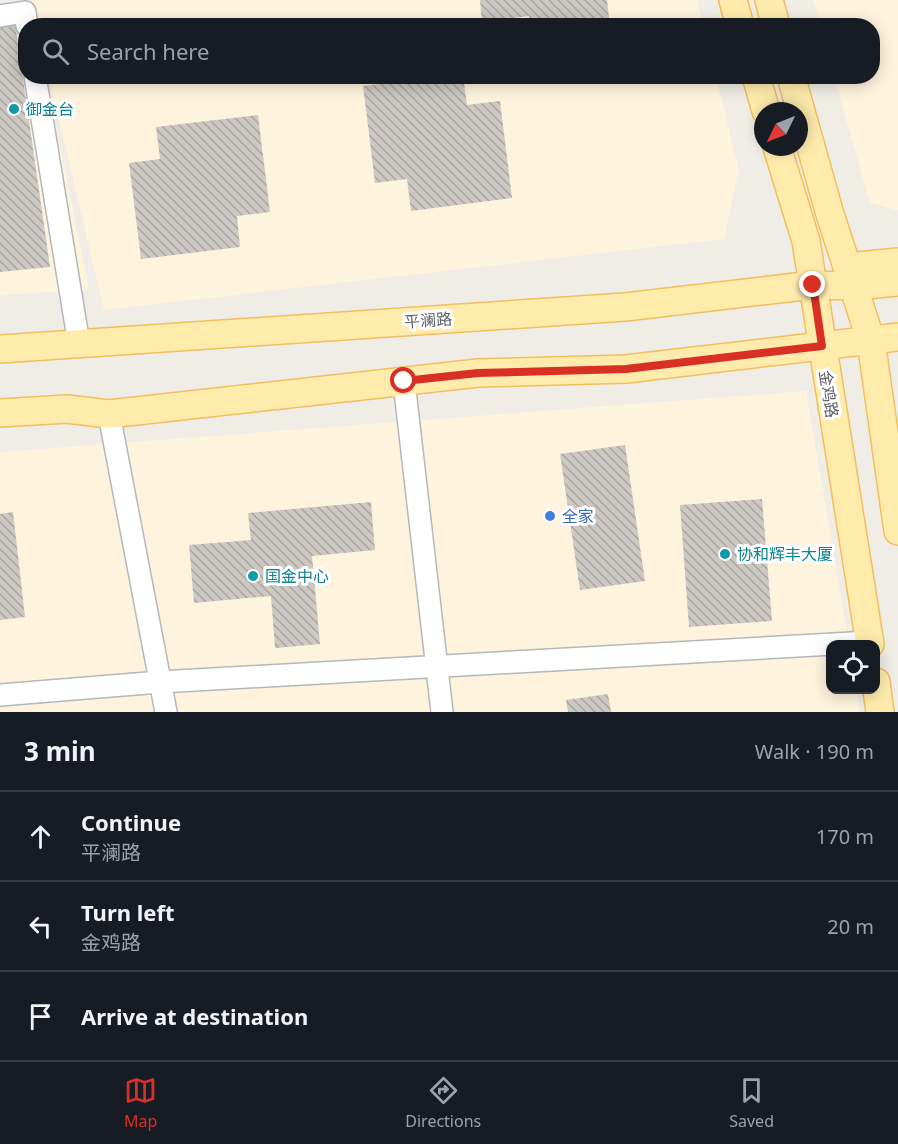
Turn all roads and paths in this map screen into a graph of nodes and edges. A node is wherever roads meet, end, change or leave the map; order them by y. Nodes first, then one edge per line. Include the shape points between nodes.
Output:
1 (733, 0) edge
2 (769, 0) edge
3 (0, 16) edge
4 (26, 18) edge
5 (738, 18) edge
6 (774, 18) edge
7 (36, 84) edge
8 (758, 84) edge
9 (793, 84) edge
10 (763, 102) edge
11 (780, 156) edge
12 (898, 262) edge
13 (851, 277) junction
14 (898, 282) edge
15 (813, 285) junction
16 (898, 337) edge
17 (871, 341) junction
18 (79, 344) junction
19 (822, 346) junction
20 (0, 349) edge
21 (404, 381) junction
22 (0, 413) edge
23 (109, 414) junction
24 (898, 531) edge
25 (870, 640) edge
26 (826, 645) edge
27 (437, 666) junction
28 (160, 682) junction
29 (878, 694) edge
30 (0, 695) edge
31 (166, 712) edge
32 (442, 712) edge
33 (880, 712) edge

1 - 5 main road
2 - 6 main road
3 - 4 street via 25,12
7 - 18 street
8 - 10 main road
9 - 13 main road
11 - 15 main road, 金鸡路 via 806,241
12 - 13 main road
13 - 14 main road
13 - 15 main road, 平澜路
13 - 17 main road
15 - 18 main road, 平澜路 via 625,307
15 - 19 main road, 金鸡路
16 - 17 main road
17 - 19 main road
17 - 24 main road
18 - 20 main road, 平澜路
19 - 21 main road via 626,369 478,373
19 - 25 main road, 金鸡路
21 - 23 main road
21 - 27 street
22 - 23 main road via 67,409
23 - 28 street
26 - 27 street
27 - 28 street
27 - 32 street
28 - 30 street
28 - 31 street
29 - 33 main road

